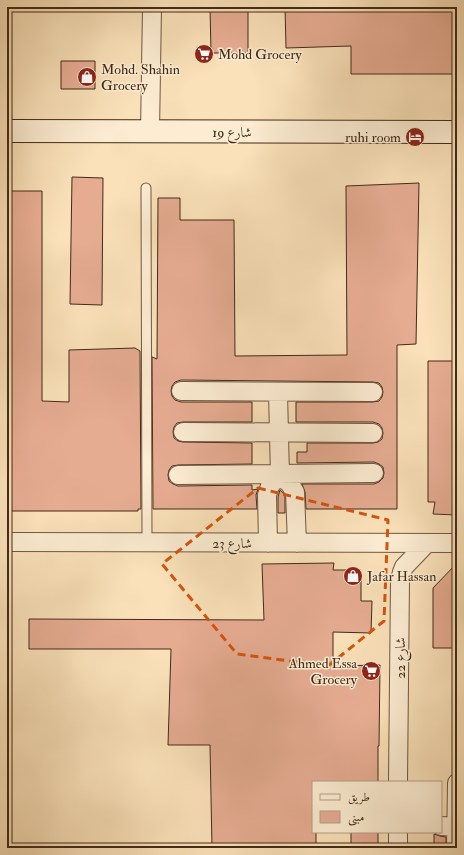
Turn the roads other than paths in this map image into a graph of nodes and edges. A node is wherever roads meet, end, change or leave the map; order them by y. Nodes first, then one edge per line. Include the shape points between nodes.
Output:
1 (152, 7) edge
2 (7, 131) edge
3 (150, 132) junction
4 (457, 132) edge
5 (146, 188) dead end
6 (181, 391) dead end
7 (278, 392) junction
8 (373, 392) dead end
9 (183, 432) dead end
10 (279, 432) junction
11 (373, 433) dead end
12 (374, 473) dead end
13 (178, 475) dead end
14 (280, 476) junction
15 (7, 542) edge
16 (147, 542) junction
17 (268, 543) junction
18 (297, 543) junction
19 (427, 543) junction
20 (457, 543) edge
21 (398, 781) edge
22 (457, 783) edge
23 (442, 826) edge
24 (457, 827) edge
25 (398, 833) edge
26 (398, 848) edge
27 (456, 848) edge

1 - 3 street
2 - 3 street, شارع 19
3 - 4 street, شارع 19
5 - 16 lane
6 - 7 street
7 - 8 street
7 - 10 street
9 - 10 street
10 - 11 street
10 - 14 street
12 - 14 street
13 - 14 street
14 - 17 street via 270,486 267,495
14 - 18 street via 295,492
15 - 16 street, شارع 23
16 - 17 street, شارع 23
17 - 18 street, شارع 23
18 - 19 street, شارع 23
19 - 20 street, شارع 23
19 - 21 street, شارع 22 via 404,567 400,580
22 - 24 street
23 - 24 street
24 - 27 street
25 - 26 street

